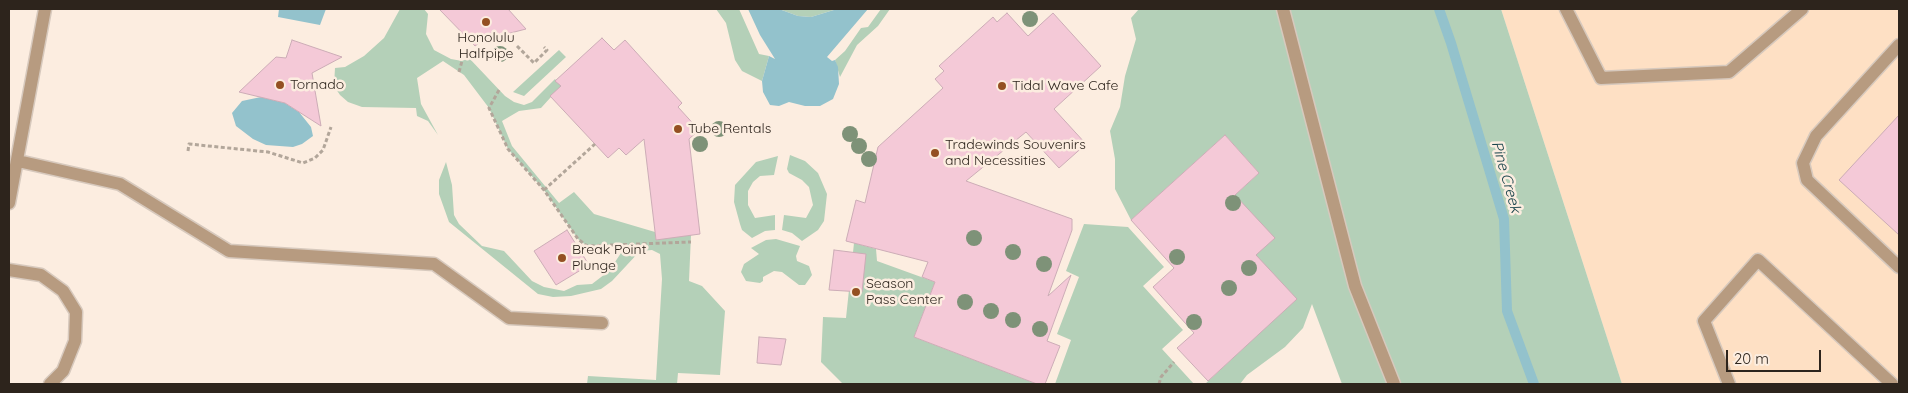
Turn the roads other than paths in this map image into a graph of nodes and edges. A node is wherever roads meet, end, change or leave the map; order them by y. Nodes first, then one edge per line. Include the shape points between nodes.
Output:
1 (45, 9) edge
2 (1283, 9) edge
3 (1566, 9) edge
4 (1802, 9) edge
5 (1899, 45) edge
6 (18, 161) junction
7 (9, 203) edge
8 (1899, 267) edge
9 (9, 270) edge
10 (602, 323) dead end
11 (50, 384) edge
12 (1394, 384) edge
13 (1729, 384) edge
14 (1892, 384) edge

1 - 6 lane
2 - 12 lane via 1355,286
3 - 4 lane via 1601,78 1729,72
5 - 8 lane via 1816,136 1803,163 1806,180
6 - 7 lane
6 - 10 lane via 120,184 229,251 434,264 509,318
9 - 11 lane via 41,275 63,291 76,312 75,340 63,371
13 - 14 lane via 1704,321 1758,260

